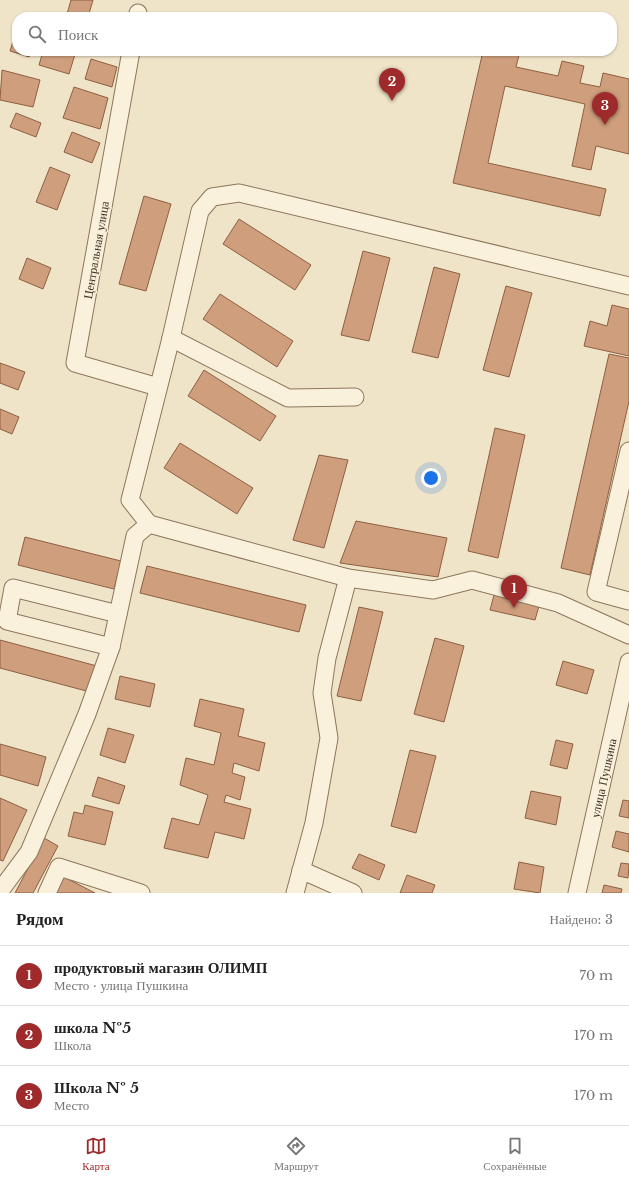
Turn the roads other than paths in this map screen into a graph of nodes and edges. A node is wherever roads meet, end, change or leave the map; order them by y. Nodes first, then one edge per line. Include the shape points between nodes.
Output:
1 (130, 56) edge
2 (629, 286) edge
3 (171, 338) junction
4 (158, 387) junction
5 (355, 397) dead end
6 (629, 451) edge
7 (149, 524) junction
8 (348, 578) junction
9 (629, 601) edge
10 (118, 614) junction
11 (629, 635) edge
12 (111, 647) junction
13 (629, 662) edge
14 (301, 870) junction
15 (0, 891) edge
16 (47, 893) edge
17 (141, 893) edge
18 (295, 893) edge
19 (353, 893) edge
20 (577, 893) edge

1 - 4 street, Центральная улица via 75,363
2 - 3 street via 238,193 226,194 212,197 200,211
3 - 4 street
3 - 5 street via 288,398
4 - 7 street via 130,500
6 - 9 street via 596,592
7 - 8 street
7 - 10 street via 135,536
8 - 11 street via 433,590 472,580 558,603
8 - 14 street via 327,658 322,693 329,738 314,823
10 - 12 street
10 - 12 street via 13,588 7,621
12 - 15 street via 87,714 29,852
13 - 20 street, улица Пушкина
14 - 18 street
14 - 19 street
16 - 17 street via 59,867

